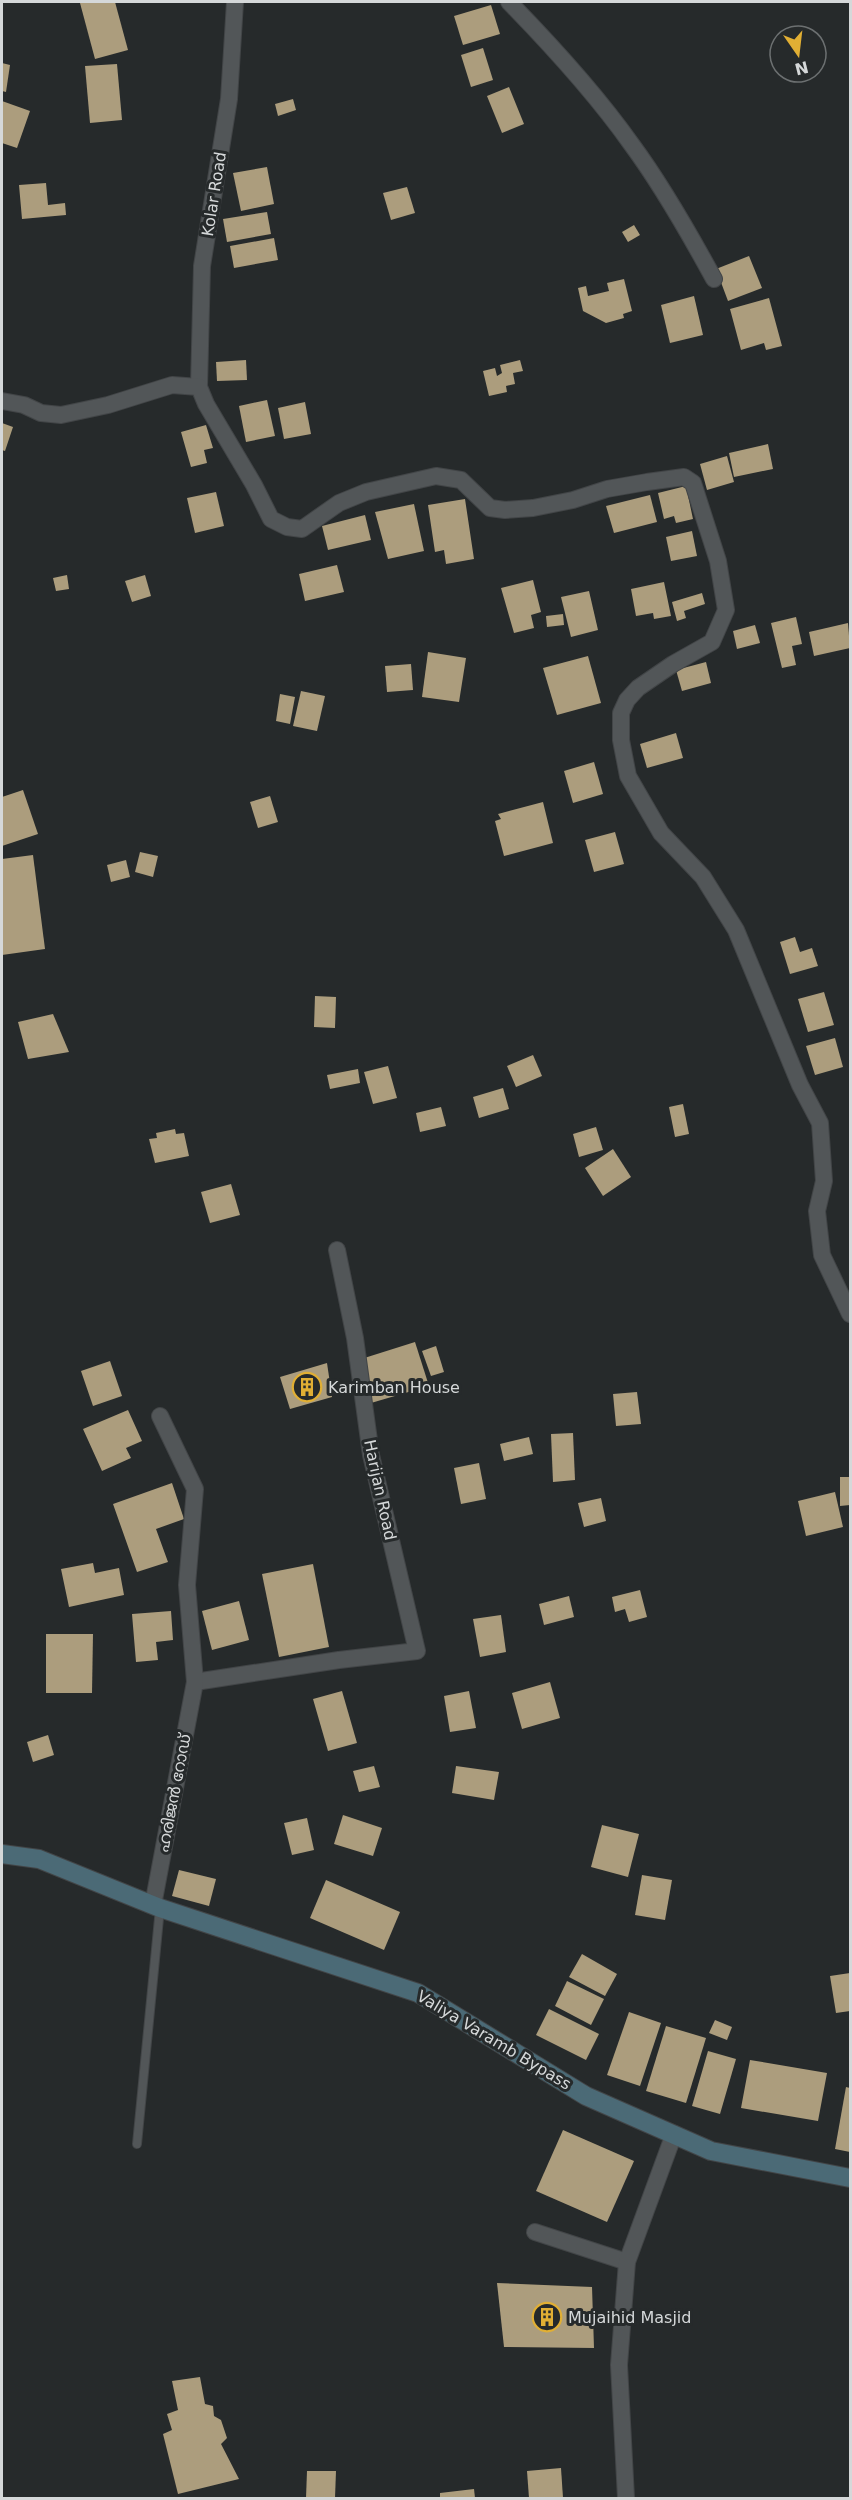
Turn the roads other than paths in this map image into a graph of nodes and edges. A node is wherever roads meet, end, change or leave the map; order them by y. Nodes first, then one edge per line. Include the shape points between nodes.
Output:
1 (236, 2) edge
2 (509, 2) edge
3 (714, 279) dead end
4 (199, 387) junction
5 (2, 401) edge
6 (337, 1250) dead end
7 (850, 1314) edge
8 (160, 1416) dead end
9 (195, 1682) junction
10 (2, 1854) edge
11 (156, 1906) junction
12 (674, 2134) junction
13 (137, 2144) dead end
14 (850, 2178) edge
15 (535, 2232) dead end
16 (627, 2262) junction
17 (626, 2499) edge

1 - 4 street, Kolar Road via 229,99 202,266
2 - 3 street via 591,92 632,145 684,223
4 - 5 street via 172,385 61,415
4 - 7 street via 271,519 287,527 302,529 339,503 366,492 436,476 461,480 490,508 505,510 532,508 656,481 684,477 693,483 718,561 726,610 712,642 673,664 627,700 621,713 621,740 628,776 661,833 703,877 736,930 800,1085 820,1123 824,1180 817,1211 822,1255
6 - 9 street, Harijan Road via 355,1338 371,1455 417,1651
8 - 9 street, ഹരിജൻ റോഡ് via 195,1489 187,1585
9 - 11 street, ഹരിജൻ റോഡ്
10 - 11 street, Valiya Varamb Bypass via 39,1859
11 - 12 street, Valiya Varamb Bypass via 418,1993 586,2096
11 - 13 lane
12 - 14 street, Valiya Varamb Bypass via 711,2151
12 - 16 street
15 - 16 street
16 - 17 street via 620,2365

